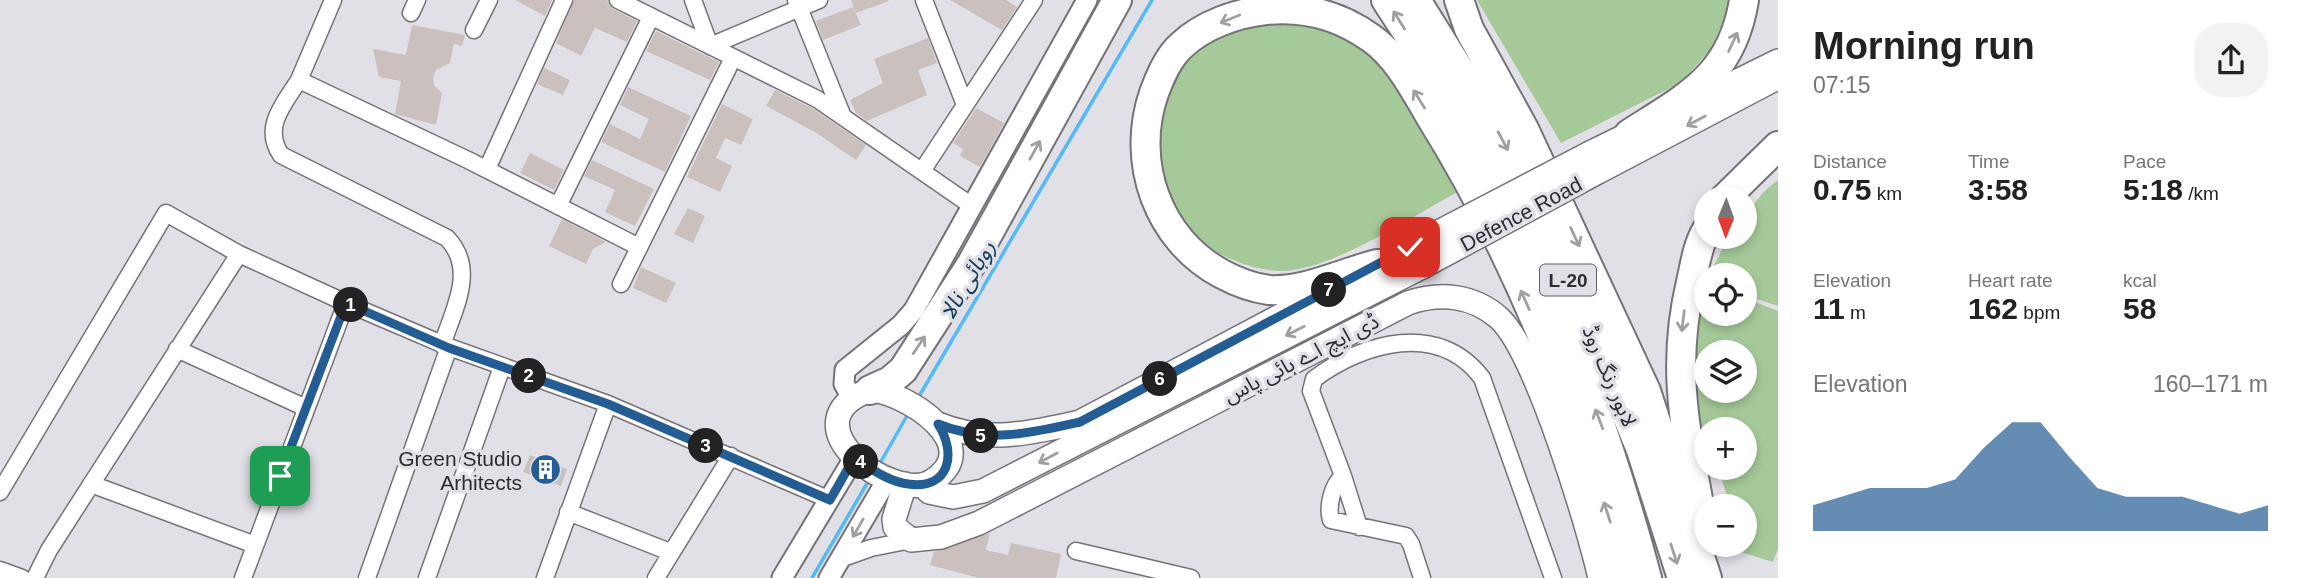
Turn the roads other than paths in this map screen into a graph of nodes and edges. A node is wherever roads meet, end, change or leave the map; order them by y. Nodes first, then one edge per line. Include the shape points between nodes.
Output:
1 (334, 0) edge
2 (489, 0) edge
3 (565, 0) edge
4 (618, 0) edge
5 (693, 0) edge
6 (819, 0) edge
7 (924, 0) edge
8 (1034, 0) edge
9 (1087, 0) edge
10 (1117, 0) edge
11 (1386, 0) edge
12 (1416, 0) edge
13 (1460, 0) edge
14 (1744, 0) edge
15 (798, 4) edge
16 (651, 16) junction
17 (474, 30) dead end
18 (710, 46) junction
19 (733, 58) junction
20 (1778, 61) edge
21 (1778, 78) edge
22 (299, 80) junction
23 (965, 105) junction
24 (843, 117) junction
25 (1629, 134) junction
26 (1778, 146) edge
27 (1595, 162) junction
28 (487, 169) junction
29 (922, 172) junction
30 (1737, 186) edge
31 (558, 205) junction
32 (972, 206) junction
33 (639, 247) junction
34 (1699, 249) edge
35 (239, 254) junction
36 (1416, 257) junction
37 (1377, 264) junction
38 (621, 284) dead end
39 (346, 303) junction
40 (446, 346) junction
41 (177, 349) junction
42 (502, 367) junction
43 (861, 393) junction
44 (608, 404) junction
45 (306, 408) junction
46 (938, 424) junction
47 (731, 456) junction
48 (854, 458) junction
49 (1343, 477) junction
50 (905, 482) junction
51 (91, 484) junction
52 (0, 492) edge
53 (830, 500) junction
54 (568, 512) junction
55 (1359, 527) junction
56 (911, 540) junction
57 (255, 545) junction
58 (1076, 551) dead end
59 (670, 552) junction
60 (840, 559) junction
61 (0, 570) edge
62 (22, 578) edge
63 (36, 578) edge
64 (243, 578) edge
65 (367, 578) edge
66 (427, 578) edge
67 (545, 578) edge
68 (656, 578) edge
69 (782, 578) edge
70 (829, 578) edge
71 (1191, 578) edge
72 (1422, 578) edge
73 (1553, 578) edge
74 (1600, 578) edge
75 (1625, 578) edge
76 (1647, 578) edge
77 (1682, 578) edge
78 (1709, 578) edge

1 - 22 street
2 - 17 street
3 - 28 street
4 - 16 street
5 - 18 street
6 - 15 street
7 - 23 street
8 - 23 street
9 - 32 street
43 -> 10 highway via 903,370 972,263
76 -> 11 highway, لاہور رنگ روڈ / L-20 via 1618,469 1528,244 1488,163
12 -> 77 highway, لاہور رنگ روڈ / L-20 via 1503,140 1592,330 1641,450
13 -> 78 highway via 1469,29 1524,130 1646,391
25 -> 14 highway via 1699,86 1724,61 1740,28
15 - 18 street
15 - 24 street
16 - 18 street
16 - 31 street
18 - 19 street
19 - 24 street via 817,99
19 - 33 street
20 - 25 main road, Defence Road
21 -> 27 main road, Defence Road
22 - 28 street
22 - 40 street via 273,125 274,145 281,155 447,238 460,255 463,275
23 - 29 street
24 - 29 street
25 - 27 main road, Defence Road
26 - 30 highway
27 - 36 main road, Defence Road, bridge
28 - 31 street
29 - 32 street
31 - 33 street
32 - 43 street via 914,310 845,370 844,384
33 - 38 street
34 -> 78 highway via 1679,356 1681,399
35 - 39 street
35 - 41 street
35 - 52 street via 166,213
36 - 37 main road, Defence Road
36 -> 50 main road, Defence Road via 982,491 953,497
37 - 46 main road, Defence Road via 1080,422 1024,434 985,436
75 -> 37 highway via 1570,405 1523,296 1454,154 1399,67 1374,40 1350,24 1321,12 1287,8 1248,12 1212,26 1181,46 1161,75 1147,134 1147,173 1157,205 1176,238 1200,262 1266,290 1299,288
39 - 40 street
39 - 45 street
40 - 42 street
40 - 65 street
41 - 45 street
41 - 51 street
42 - 44 street
42 - 66 street
43 - 46 main road via 886,391 901,397
43 - 48 main road via 841,408 835,425
44 - 47 street
44 - 54 street
45 - 57 street
46 - 50 main road via 950,455 940,476
47 - 53 street
47 - 59 street
48 - 50 main road
48 - 53 street
49 - 55 street
49 - 55 street via 1334,488 1329,513 1338,523
49 - 73 street via 1311,391 1314,379 1352,357 1397,342 1426,342 1462,357 1490,393
50 - 56 main road via 894,519 895,527
50 -> 60 street
51 - 57 street
51 - 63 street
53 - 69 street
54 - 59 street
54 - 67 street
55 - 72 street via 1406,536
56 - 60 street
56 - 74 main road, ڈی ایچ اے بائی پاس via 941,537 979,523 1408,303 1441,296 1487,309 1514,338 1570,474
57 - 64 street
58 - 71 street
59 - 68 street
60 - 70 street
61 - 62 street

